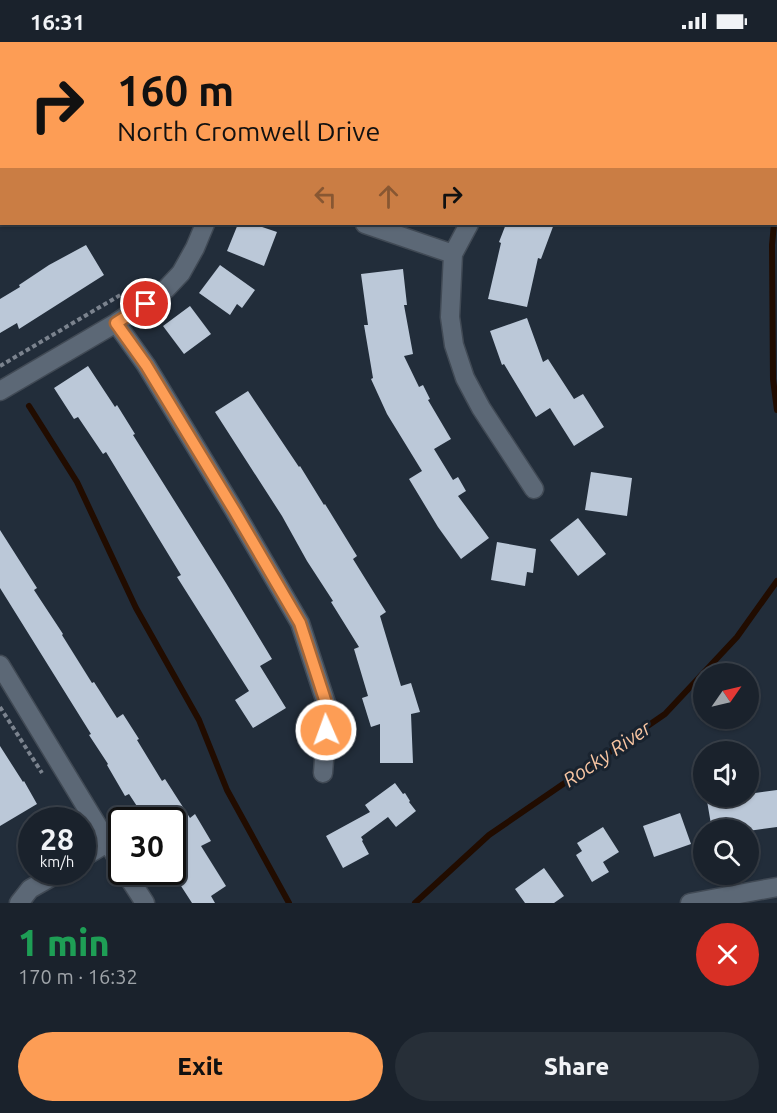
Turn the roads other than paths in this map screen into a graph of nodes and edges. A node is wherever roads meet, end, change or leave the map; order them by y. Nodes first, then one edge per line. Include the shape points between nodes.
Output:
1 (205, 225) edge
2 (368, 225) edge
3 (468, 225) edge
4 (453, 254) junction
5 (116, 323) junction
6 (0, 391) edge
7 (534, 489) dead end
8 (0, 664) edge
9 (323, 773) dead end
10 (107, 843) joint
11 (96, 850) edge
12 (37, 885) edge
13 (133, 885) edge
14 (777, 887) edge
15 (19, 903) edge
16 (145, 903) edge
17 (690, 903) edge

1 - 5 street via 181,273 166,290
2 - 4 street
3 - 4 street
4 - 7 street via 450,317 465,378
5 - 6 street
5 - 9 street via 146,365 300,623 328,709
8 - 10 street
10 - 11 street
12 - 15 street
13 - 16 street
14 - 17 street

